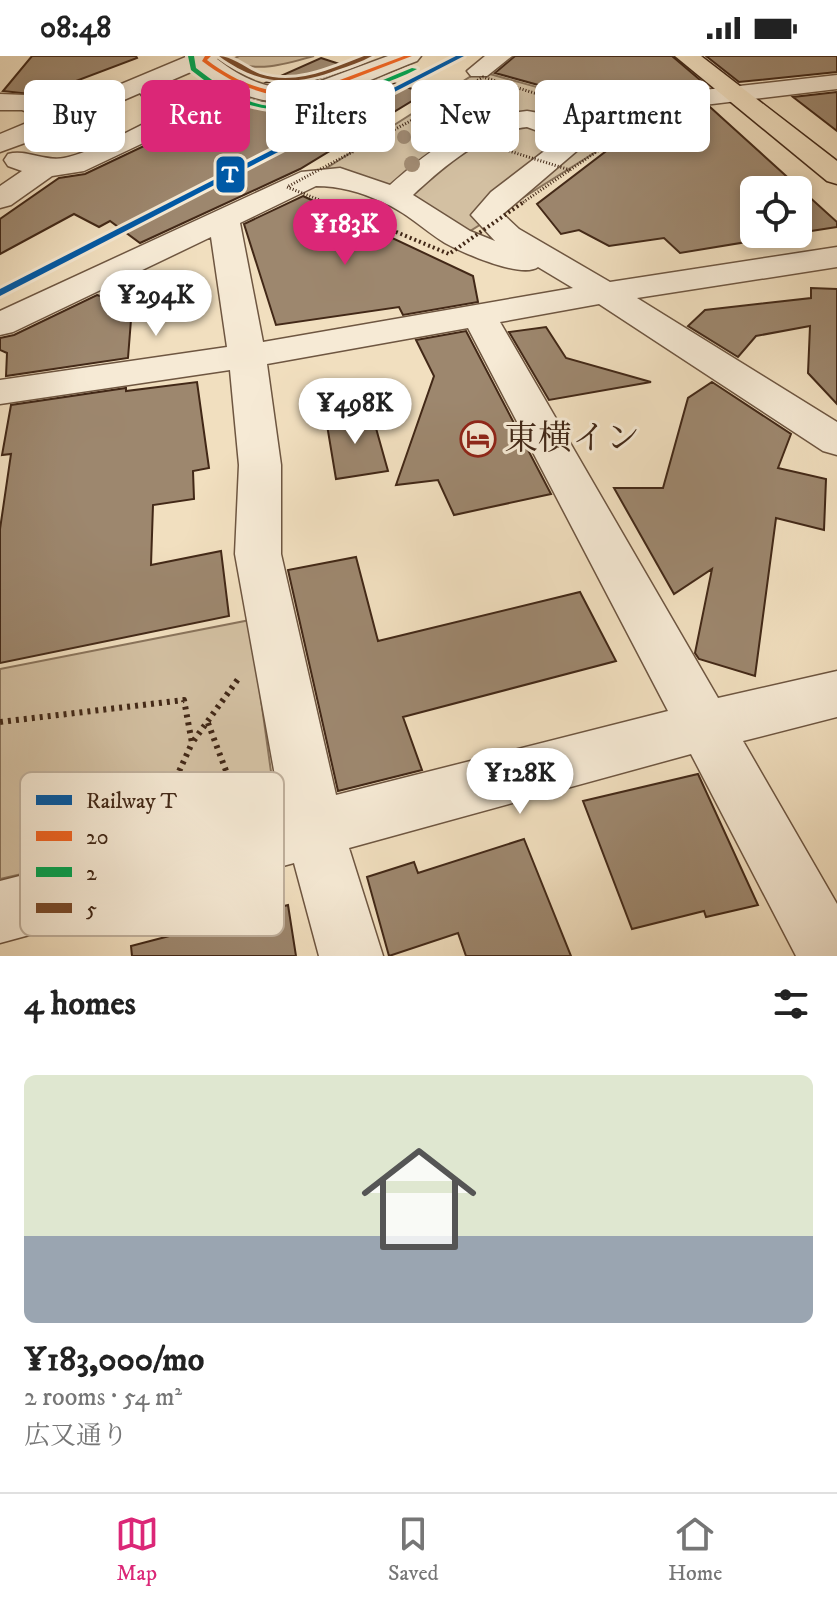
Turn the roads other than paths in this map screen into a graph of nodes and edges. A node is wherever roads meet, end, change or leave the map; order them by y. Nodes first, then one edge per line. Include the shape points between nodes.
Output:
1 (409, 56) edge
2 (500, 56) edge
3 (687, 56) edge
4 (206, 58) edge
5 (479, 71) dead end
6 (172, 80) edge
7 (837, 82) edge
8 (734, 95) junction
9 (710, 98) edge
10 (0, 102) edge
11 (24, 103) edge
12 (141, 134) edge
13 (16, 157) edge
14 (837, 175) edge
15 (395, 196) junction
16 (0, 199) edge
17 (224, 220) junction
18 (837, 257) edge
19 (605, 293) junction
20 (480, 317) junction
21 (0, 324) edge
22 (247, 356) junction
23 (0, 392) edge
24 (837, 441) edge
25 (837, 694) edge
26 (707, 725) junction
27 (314, 829) junction
28 (284, 837) edge
29 (20, 906) edge
30 (0, 912) edge
31 (351, 956) edge
32 (831, 956) edge

1 - 4 street via 289,98 231,82
2 - 5 street
3 - 8 highway
4 - 6 street
7 - 8 street
8 - 9 street
8 - 14 highway
10 - 11 street
12 - 13 street via 74,165
13 - 16 street
15 - 17 street via 340,177 311,178
15 - 19 street via 459,238
15 - 19 street via 420,171 503,122 528,119 580,137 486,215 508,236
17 - 21 street
17 - 22 street
18 - 19 street
19 - 20 street
19 - 24 street
20 - 22 street
20 - 26 street
22 - 23 street
22 - 27 street via 260,465 258,554
25 - 26 street
26 - 27 street
26 - 32 street
27 - 28 street
27 - 31 street
29 - 30 street

